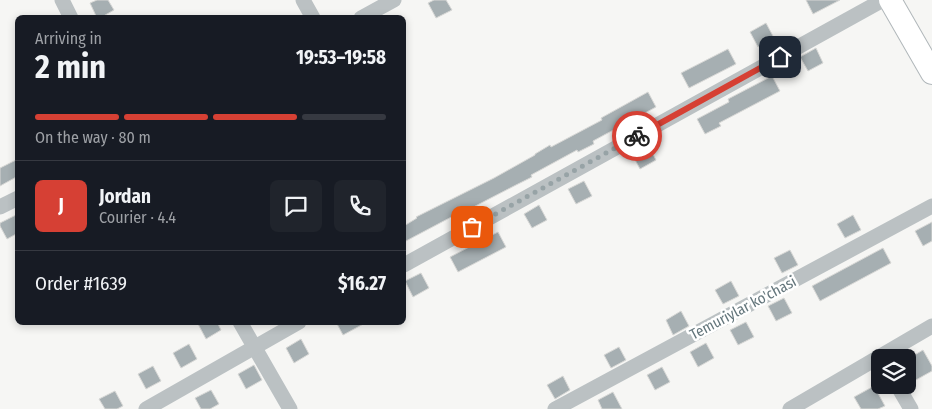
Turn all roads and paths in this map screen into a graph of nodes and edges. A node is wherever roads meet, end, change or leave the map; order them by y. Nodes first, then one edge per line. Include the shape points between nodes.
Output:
1 (62, 0) edge
2 (304, 0) edge
3 (394, 0) edge
4 (883, 0) edge
5 (890, 0) edge
6 (70, 15) edge
7 (312, 15) edge
8 (366, 15) edge
9 (932, 73) edge
10 (15, 200) edge
11 (932, 206) edge
12 (0, 207) edge
13 (406, 264) edge
14 (242, 325) edge
15 (294, 325) edge
16 (932, 326) edge
17 (254, 347) junction
18 (894, 349) edge
19 (871, 363) edge
20 (902, 394) edge
21 (146, 409) edge
22 (290, 409) edge
23 (555, 409) edge
24 (790, 409) edge
25 (911, 409) edge

1 - 6 street
2 - 7 street
3 - 8 street
4 - 13 street
5 - 9 street
10 - 12 street
11 - 23 street, Temuriylar ko'chasi
14 - 17 street
15 - 17 street
16 - 18 street
17 - 21 street
17 - 22 street
19 - 24 street
20 - 25 street

